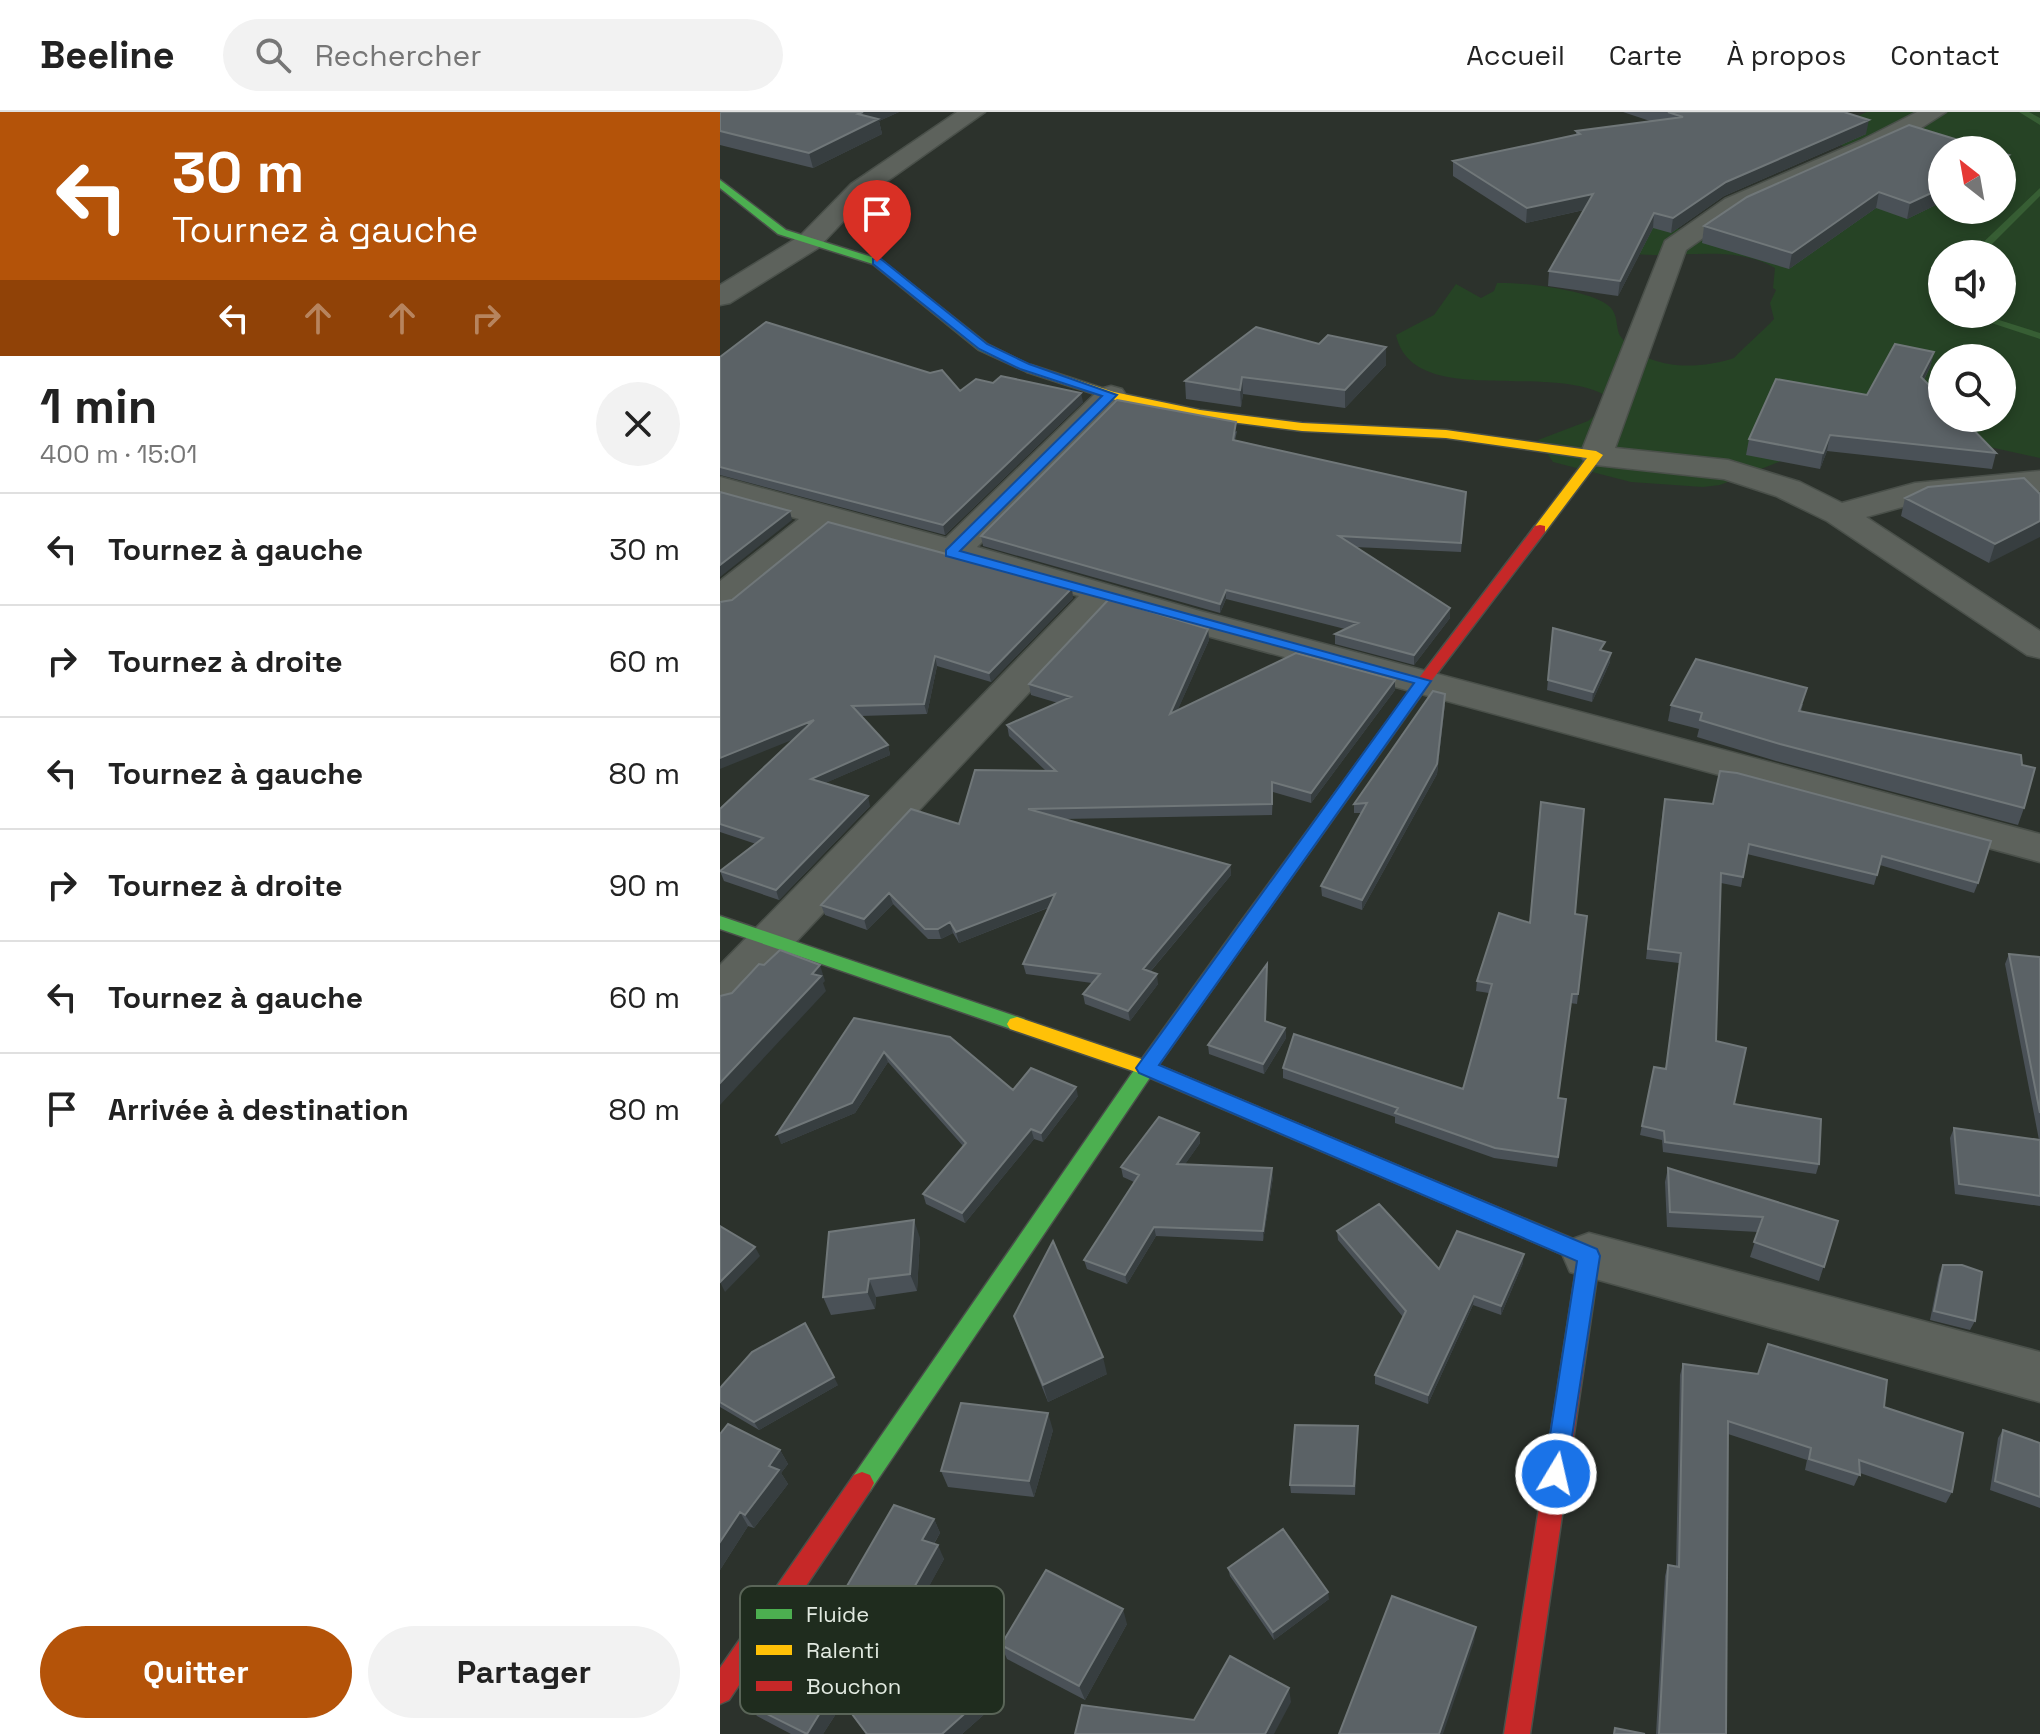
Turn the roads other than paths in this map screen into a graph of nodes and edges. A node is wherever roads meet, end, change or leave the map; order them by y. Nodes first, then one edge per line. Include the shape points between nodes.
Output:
1 (973, 112) edge
2 (1934, 112) edge
3 (720, 183) edge
4 (809, 242) junction
5 (720, 297) edge
6 (1111, 395) junction
7 (1596, 455) junction
8 (2040, 481) edge
9 (720, 487) edge
10 (1839, 514) junction
11 (821, 518) junction
12 (951, 553) junction
13 (1103, 592) junction
14 (720, 599) edge
15 (2040, 647) edge
16 (1424, 681) junction
17 (2040, 848) edge
18 (720, 922) edge
19 (774, 940) junction
20 (720, 994) edge
21 (1146, 1068) junction
22 (1589, 1256) junction
23 (2040, 1377) edge
24 (792, 1586) edge
25 (740, 1662) edge
26 (720, 1691) edge
27 (1517, 1734) edge

1 - 4 street via 860,189
2 - 7 street via 1906,130 1739,199 1674,247
3 - 4 street via 782,232
4 - 5 street
4 - 6 street via 877,262 983,347 1024,367
6 - 7 street via 1200,414 1302,427 1446,434
6 - 12 street
7 - 10 street via 1728,470 1788,489
7 - 16 street
8 - 10 street via 1915,493
9 - 11 street
10 - 15 street
11 - 12 street
11 - 14 street
12 - 13 street
13 - 16 street
13 - 19 street
16 - 17 street
16 - 21 street
18 - 19 street
19 - 20 street
19 - 21 street
21 - 22 street
21 - 24 street
22 - 23 street
22 - 27 street
25 - 26 street

